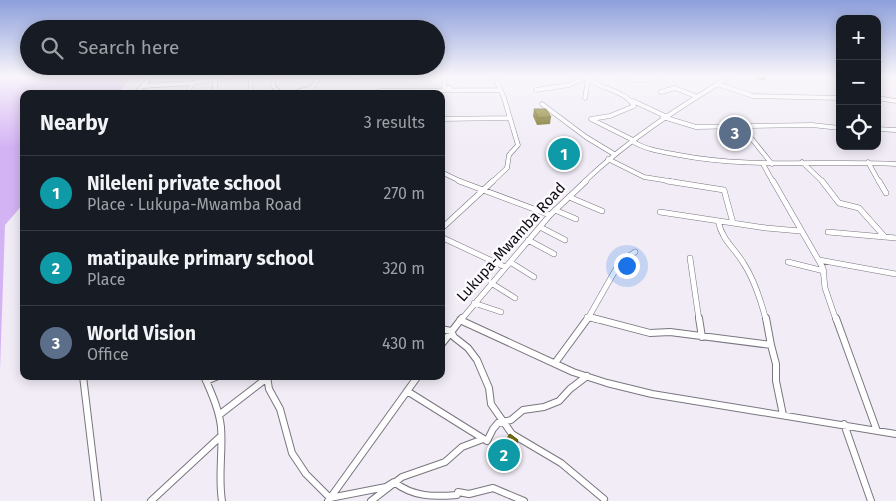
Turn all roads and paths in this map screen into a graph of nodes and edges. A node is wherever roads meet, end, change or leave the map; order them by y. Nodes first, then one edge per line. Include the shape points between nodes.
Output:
1 (503, 100) edge
2 (690, 100) edge
3 (633, 101) joint
4 (542, 104) dead end
5 (664, 117) junction
6 (509, 118) junction
7 (445, 119) edge
8 (743, 128) junction
9 (836, 128) edge
10 (881, 129) edge
11 (896, 130) edge
12 (633, 140) junction
13 (614, 154) junction
14 (608, 159) junction
15 (802, 162) junction
16 (868, 162) junction
17 (763, 164) junction
18 (772, 164) junction
19 (896, 164) edge
20 (445, 174) edge
21 (484, 190) junction
22 (886, 193) dead end
23 (569, 197) junction
24 (602, 211) dead end
25 (660, 212) dead end
26 (553, 213) junction
27 (576, 219) dead end
28 (718, 220) junction
29 (733, 223) junction
30 (445, 225) edge
31 (540, 227) junction
32 (800, 231) junction
33 (828, 232) dead end
34 (884, 236) junction
35 (896, 238) edge
36 (445, 239) edge
37 (528, 240) junction
38 (564, 240) dead end
39 (635, 252) dead end
40 (554, 254) dead end
41 (690, 258) dead end
42 (819, 260) junction
43 (510, 262) junction
44 (788, 262) dead end
45 (506, 267) junction
46 (824, 271) junction
47 (896, 274) edge
48 (534, 277) dead end
49 (491, 283) junction
50 (515, 298) dead end
51 (474, 302) junction
52 (501, 312) dead end
53 (587, 317) junction
54 (460, 320) junction
55 (445, 330) edge
56 (451, 331) junction
57 (702, 337) junction
58 (445, 339) edge
59 (771, 345) junction
60 (556, 364) junction
61 (587, 376) junction
62 (83, 380) edge
63 (206, 380) edge
64 (263, 380) edge
65 (268, 380) edge
66 (415, 380) edge
67 (407, 391) junction
68 (219, 415) junction
69 (783, 415) junction
70 (502, 420) junction
71 (844, 424) junction
72 (877, 431) junction
73 (896, 434) edge
74 (221, 436) junction
75 (483, 439) junction
76 (394, 482) junction
77 (604, 499) dead end
78 (329, 500) edge
79 (98, 501) edge
80 (151, 501) edge
81 (222, 501) edge
82 (371, 501) edge
83 (524, 501) edge
84 (871, 501) edge

1 - 6 street
2 - 5 street, Lukupa-Mwamba Road
3 - 5 street
3 - 12 street via 634,106 614,115 590,119
4 - 13 street
5 - 8 street via 696,128
5 - 12 street, Lukupa-Mwamba Road
6 - 7 street
6 - 21 street via 518,145 509,156 507,168
8 - 9 street via 812,125
8 - 18 street
10 - 11 street
12 - 13 street, Lukupa-Mwamba Road
12 - 17 street via 642,146 705,160
13 - 14 street, Lukupa-Mwamba Road
14 - 23 street, Lukupa-Mwamba Road
14 - 29 street via 644,177 724,190
15 - 16 street
15 - 18 street
15 - 34 street via 818,175 840,204 859,208
16 - 19 street
16 - 22 street
17 - 18 street
17 - 32 street
20 - 21 street
21 - 26 street
21 - 30 street
23 - 24 street
23 - 26 street, Lukupa-Mwamba Road
25 - 28 street
26 - 27 street
26 - 31 street, Lukupa-Mwamba Road
28 - 29 street
28 - 59 street via 721,238 746,266 767,318
29 - 32 street
31 - 37 street, Lukupa-Mwamba Road
31 - 38 street
32 - 42 street
33 - 34 street
34 - 35 street
36 - 45 street
37 - 40 street
37 - 43 street, Lukupa-Mwamba Road
39 - 53 street via 620,262
41 - 57 street
42 - 46 street
42 - 47 street
43 - 45 street, Lukupa-Mwamba Road
43 - 48 street
44 - 46 street
45 - 49 street, Lukupa-Mwamba Road
46 - 72 street via 826,290
49 - 50 street
49 - 51 street, Lukupa-Mwamba Road
51 - 52 street
51 - 54 street, Lukupa-Mwamba Road
53 - 57 street via 650,333 670,332
53 - 60 street
54 - 56 street, Lukupa-Mwamba Road
54 - 60 street
55 - 56 street
56 - 58 street, Lukupa-Mwamba Road
56 - 70 street via 477,360 489,388 491,404
57 - 59 street
59 - 69 street
60 - 61 street
61 - 69 street via 652,394
61 - 70 street via 559,401 547,407 526,408 510,420
62 - 79 street
63 - 68 street
64 - 68 street
65 - 78 street via 292,453
66 - 67 street
67 - 75 street
67 - 78 street
68 - 74 street
69 - 71 street
70 - 75 street via 492,428 487,441
70 - 77 street via 512,434 561,464
71 - 72 street
71 - 84 street
72 - 73 street
74 - 80 street
74 - 81 street via 218,476
75 - 76 street via 462,447 445,462
76 - 78 street via 386,487
76 - 82 street
76 - 83 street via 400,488 425,496 477,493 493,488

